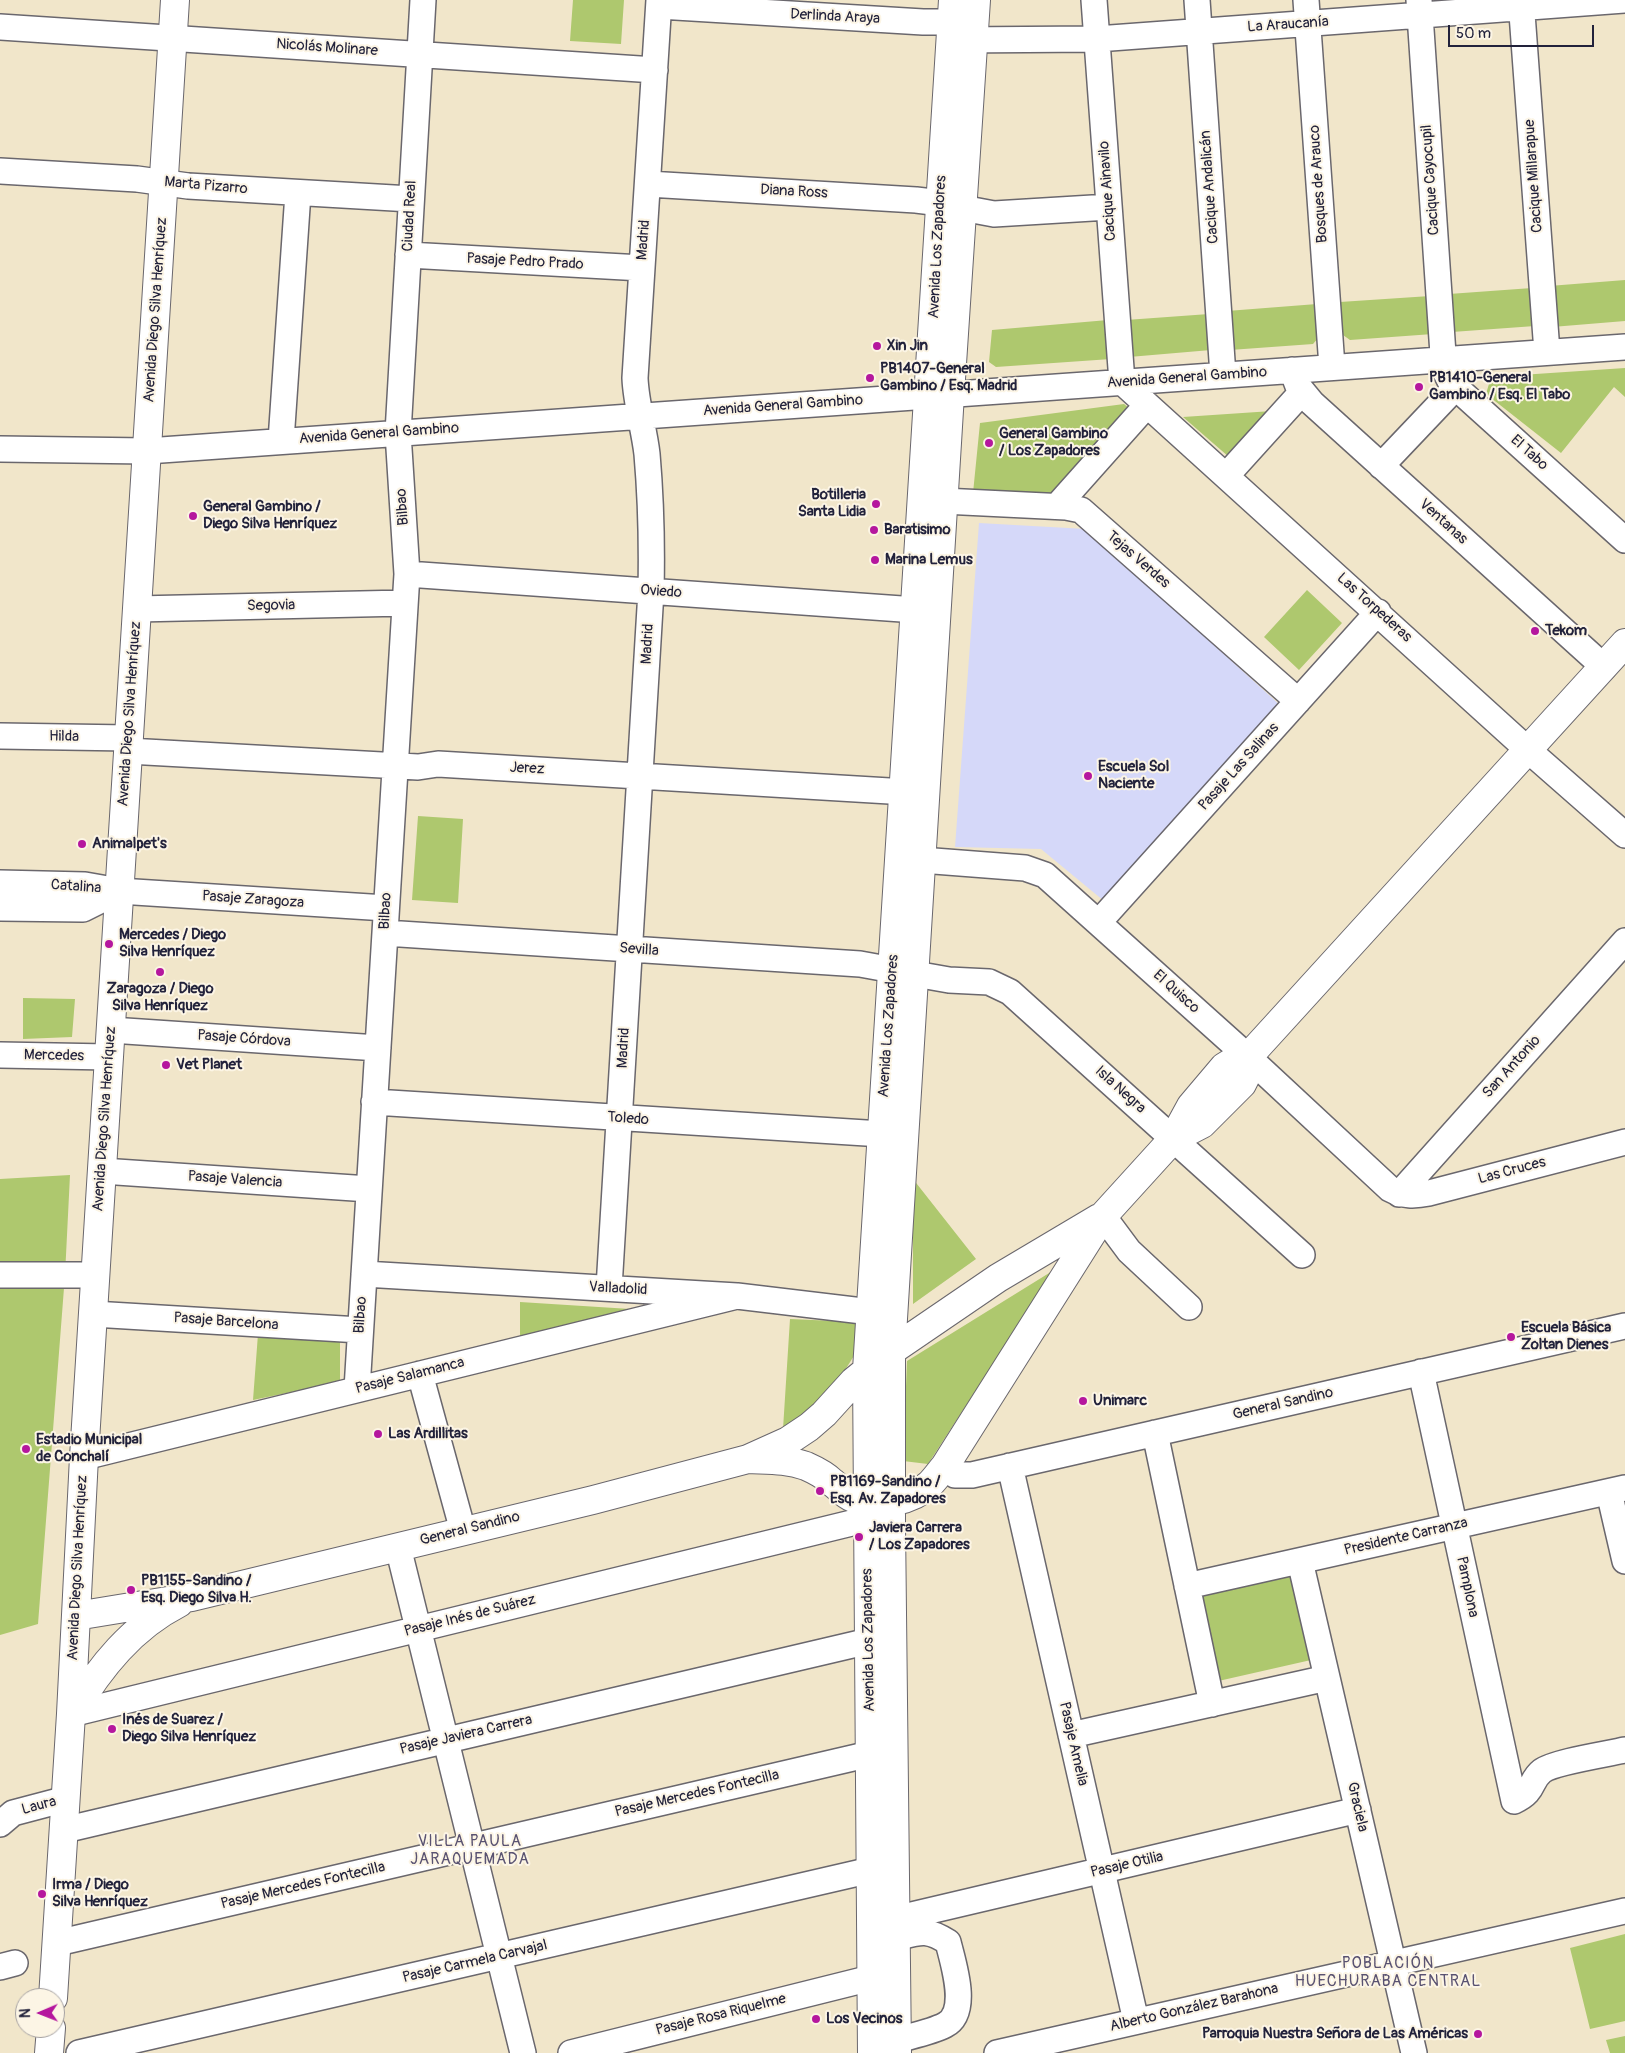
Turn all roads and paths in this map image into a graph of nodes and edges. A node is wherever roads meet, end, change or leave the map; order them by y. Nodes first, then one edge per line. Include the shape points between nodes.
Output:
1 (175, 0) edge
2 (424, 0) edge
3 (976, 0) edge
4 (1094, 0) edge
5 (1197, 0) edge
6 (1625, 0) edge
7 (659, 3) edge
8 (1522, 4) edge
9 (1420, 8) edge
10 (1307, 12) edge
11 (957, 26) edge
12 (0, 27) edge
13 (1199, 31) junction
14 (173, 38) junction
15 (1097, 38) junction
16 (420, 54) junction
17 (655, 70) junction
18 (0, 171) edge
19 (164, 183) junction
20 (648, 184) junction
21 (298, 193) junction
22 (412, 199) junction
23 (952, 205) junction
24 (1109, 208) junction
25 (408, 255) junction
26 (642, 268) junction
27 (1625, 346) edge
28 (1547, 352) junction
29 (1444, 359) junction
30 (1332, 367) junction
31 (1223, 375) junction
32 (1297, 381) junction
33 (1122, 382) junction
34 (1456, 387) junction
35 (940, 395) junction
36 (1147, 405) junction
37 (639, 416) junction
38 (398, 433) junction
39 (281, 441) junction
40 (0, 449) edge
41 (147, 450) junction
42 (1381, 466) junction
43 (1226, 476) junction
44 (943, 501) junction
45 (1057, 506) junction
46 (1625, 540) edge
47 (407, 574) junction
48 (651, 592) junction
49 (405, 603) junction
50 (137, 609) junction
51 (916, 610) junction
52 (1378, 612) junction
53 (1625, 643) edge
54 (1604, 667) junction
55 (1298, 701) junction
56 (0, 736) edge
57 (128, 745) junction
58 (1528, 750) junction
59 (395, 766) junction
60 (640, 776) junction
61 (915, 792) junction
62 (1625, 835) edge
63 (921, 860) junction
64 (0, 883) edge
65 (119, 891) junction
66 (0, 908) edge
67 (386, 908) junction
68 (1099, 922) junction
69 (385, 933) junction
70 (1625, 941) edge
71 (630, 950) junction
72 (904, 972) junction
73 (111, 1030) junction
74 (378, 1048) junction
75 (0, 1055) edge
76 (109, 1057) junction
77 (1248, 1057) junction
78 (374, 1102) junction
79 (619, 1118) junction
80 (882, 1134) junction
81 (1173, 1139) junction
82 (1625, 1142) edge
83 (102, 1171) junction
84 (369, 1188) junction
85 (1398, 1194) junction
86 (1103, 1216) junction
87 (1044, 1251) junction
88 (1302, 1255) dead end
89 (364, 1274) junction
90 (1066, 1274) junction
91 (0, 1275) edge
92 (95, 1275) junction
93 (609, 1288) junction
94 (737, 1296) junction
95 (1189, 1307) dead end
96 (871, 1312) junction
97 (93, 1314) junction
98 (1625, 1326) edge
99 (360, 1330) junction
100 (892, 1350) junction
101 (867, 1370) junction
102 (1421, 1372) junction
103 (420, 1374) junction
104 (357, 1389) junction
105 (1155, 1433) junction
106 (84, 1457) junction
107 (748, 1459) junction
108 (1010, 1466) junction
109 (937, 1475) junction
110 (1617, 1490) edge
111 (876, 1507) junction
112 (1454, 1526) junction
113 (463, 1531) junction
114 (398, 1547) junction
115 (1300, 1561) junction
116 (1625, 1562) edge
117 (1188, 1586) junction
118 (192, 1597) junction
119 (76, 1616) junction
120 (418, 1628) junction
121 (868, 1641) junction
122 (1327, 1678) junction
123 (1212, 1704) junction
124 (71, 1714) junction
125 (1071, 1735) junction
126 (446, 1740) junction
127 (1625, 1750) edge
128 (870, 1754) junction
129 (66, 1799) junction
130 (1358, 1810) junction
131 (4, 1815) edge
132 (64, 1830) junction
133 (472, 1847) junction
134 (871, 1870) junction
135 (1102, 1871) junction
136 (1625, 1911) edge
137 (895, 1928) junction
138 (57, 1943) junction
139 (500, 1956) junction
140 (1393, 1963) junction
141 (872, 1978) junction
142 (54, 1988) edge
143 (1136, 2022) junction
144 (50, 2038) edge
145 (897, 2046) edge
146 (49, 2053) edge
147 (79, 2053) edge
148 (523, 2053) edge
149 (570, 2053) edge
150 (872, 2053) edge
151 (997, 2053) edge
152 (1414, 2053) edge

1 - 14 main road, Avenida Diego Silva Henríquez
2 - 16 street, Ciudad Real
3 - 11 main road, Avenida Los Zapadores
4 - 15 street, Cacique Ainavilo
5 - 13 street, Cacique Andalicán
6 - 8 street, La Araucanía
7 - 11 street, Derlinda Araya
7 - 17 street, Madrid
8 - 9 street, La Araucanía
8 - 28 street, Cacique Millarapue
9 - 10 street, La Araucanía
9 - 29 street, Cacique Cayocupil
10 - 13 street, La Araucanía
10 - 30 street, Bosques de Arauco
11 - 15 street, La Araucanía
11 - 23 main road, Avenida Los Zapadores
12 - 14 street, Nicolás Molinare
13 - 15 street, La Araucanía
13 - 31 street, Cacique Andalicán
14 - 16 street, Nicolás Molinare
14 - 19 main road, Avenida Diego Silva Henríquez
15 - 24 street, Cacique Ainavilo
16 - 17 street, Nicolás Molinare
16 - 22 street, Ciudad Real
17 - 20 street, Madrid
18 - 19 street, Marta Pizarro
19 - 21 street, Marta Pizarro
19 - 41 main road, Avenida Diego Silva Henríquez
20 - 23 street, Diana Ross via 916,200
20 - 26 street, Madrid
21 - 22 street, Marta Pizarro
21 - 39 street
22 - 25 street, Ciudad Real
23 - 24 street, Diana Ross via 994,214
23 - 35 main road, Avenida Los Zapadores
24 - 33 street, Cacique Ainavilo
25 - 26 street, Pasaje Pedro Prado
25 - 38 street, Ciudad Real
26 - 37 street, Madrid via 635,378
27 - 28 street, Avenida General Gambino
28 - 29 street, Avenida General Gambino
29 - 30 street, Avenida General Gambino
29 - 34 street, El Tabo via 1444,369
30 - 32 street, Avenida General Gambino
31 - 32 street, Avenida General Gambino
31 - 33 street, Avenida General Gambino
32 - 42 street, Ventanas via 1312,403
32 - 43 street
33 - 35 street, Avenida General Gambino
33 - 36 street, Las Torpederas
34 - 42 street
34 - 46 street, El Tabo
35 - 37 street, Avenida General Gambino
35 - 44 main road, Avenida Los Zapadores
35 - 51 main road, Avenida Los Zapadores
36 - 43 street, Las Torpederas
36 - 45 street
37 - 38 street, Avenida General Gambino
37 - 48 street, Madrid via 645,436 650,494
38 - 39 street, Avenida General Gambino
38 - 47 street, Bilbao
39 - 41 street, Avenida General Gambino
40 - 41 street, Avenida General Gambino
41 - 50 main road, Avenida Diego Silva Henríquez
42 - 54 street, Ventanas
43 - 52 street, Las Torpederas
44 - 45 street, Tejas Verdes
44 - 61 main road, Avenida Los Zapadores
45 - 55 street, Tejas Verdes via 1076,508 1085,514
47 - 48 street, Oviedo
47 - 49 street, Bilbao
48 - 51 street, Oviedo
48 - 60 street, Madrid
49 - 50 street, Segovia
49 - 59 street, Bilbao
50 - 57 main road, Avenida Diego Silva Henríquez
51 - 61 main road, Avenida Los Zapadores
52 - 55 street, Pasaje Las Salinas
52 - 58 street, Las Torpederas
53 - 54 main road
54 - 58 main road
55 - 68 street, Pasaje Las Salinas
56 - 57 street, Hilda
57 - 59 street, Jerez
57 - 65 main road, Avenida Diego Silva Henríquez
58 - 62 street, Las Torpederas
58 - 77 main road
59 - 60 street, Jerez via 438,764
59 - 67 street, Bilbao
60 - 61 street, Jerez
60 - 71 street, Madrid
61 - 63 main road, Avenida Los Zapadores
61 - 72 main road, Avenida Los Zapadores
63 - 68 street, El Quisco via 1036,871 1054,881
63 - 72 main road, Avenida Los Zapadores
64 - 65 street, Catalina via 85,885
65 - 66 street, Catalina via 83,909
65 - 67 street, Pasaje Zaragoza
65 - 73 main road, Avenida Diego Silva Henríquez
67 - 69 street, Bilbao
68 - 77 street, El Quisco
69 - 71 street, Sevilla
69 - 74 street, Bilbao
70 - 85 street, San Antonio
71 - 72 street, Sevilla via 860,964
71 - 79 street, Madrid
72 - 80 main road, Avenida Los Zapadores
72 - 81 street, Isla Negra via 948,980 989,982 1004,987
72 - 100 main road, Avenida Los Zapadores
73 - 74 street, Pasaje Córdova
73 - 76 main road, Avenida Diego Silva Henríquez
74 - 78 street, Bilbao
75 - 76 street, Mercedes
76 - 83 main road, Avenida Diego Silva Henríquez
77 - 81 main road via 1230,1063 1212,1081 1191,1106
77 - 85 street, El Quisco
78 - 79 street, Toledo
78 - 84 street, Bilbao
79 - 80 street, Toledo
79 - 93 street, Madrid
80 - 96 main road, Avenida Los Zapadores
81 - 86 main road
81 - 88 street, Isla Negra
82 - 85 street, Las Cruces via 1428,1193
83 - 84 street, Pasaje Valencia
83 - 92 main road, Avenida Diego Silva Henríquez
84 - 89 street, Bilbao
86 - 87 main road, General Sandino
86 - 90 main road
86 - 95 street via 1129,1251
87 - 90 main road
87 - 100 main road, General Sandino
89 - 93 street, Valladolid
89 - 99 street, Bilbao
90 - 109 main road
91 - 92 street
92 - 97 main road, Avenida Diego Silva Henríquez
93 - 94 street, Valladolid
94 - 96 street, Valladolid
94 - 103 street, Pasaje Salamanca
96 - 101 main road, Avenida Los Zapadores
97 - 99 street, Pasaje Barcelona
97 - 106 main road, Avenida Diego Silva Henríquez
98 - 102 street, General Sandino
99 - 104 street, Bilbao
100 - 101 main road, General Sandino
100 - 111 main road, Avenida Los Zapadores
101 - 107 main road, General Sandino via 809,1427 788,1441
101 - 111 main road, Avenida Los Zapadores
102 - 105 street, General Sandino
102 - 112 street, Pamplona
103 - 104 street, Pasaje Salamanca
103 - 113 street
104 - 106 street, Pasaje Salamanca
105 - 108 street, General Sandino
105 - 117 street
106 - 119 main road, Avenida Diego Silva Henríquez
107 - 111 main road, General Sandino via 805,1466 831,1480 854,1499
107 - 113 main road, General Sandino
108 - 109 street, General Sandino via 963,1476
108 - 125 street, Pasaje Amelia
109 - 111 main road via 918,1492
110 - 112 street, Presidente Carranza
110 - 116 street
111 - 120 street, Pasaje Inés de Suárez
111 - 121 main road, Avenida Los Zapadores
111 - 137 main road, Avenida Los Zapadores
112 - 115 street, Presidente Carranza
112 - 127 street, Pamplona via 1514,1801 1528,1793 1537,1776 1550,1767
113 - 114 main road, General Sandino
114 - 118 main road, General Sandino
114 - 120 street
115 - 117 street, Presidente Carranza
115 - 122 street, Graciela
117 - 123 street
118 - 119 main road, General Sandino
118 - 124 main road, General Sandino via 155,1618 122,1645 95,1677
119 - 124 main road, Avenida Diego Silva Henríquez
120 - 124 street, Pasaje Inés de Suárez
120 - 126 street
121 - 126 street, Pasaje Javiera Carrera
121 - 128 main road, Avenida Los Zapadores
122 - 123 street
122 - 130 street, Graciela
123 - 125 street
124 - 129 main road, Avenida Diego Silva Henríquez
125 - 135 street, Pasaje Amelia
126 - 132 street, Pasaje Javiera Carrera
126 - 133 street
128 - 133 street, Pasaje Mercedes Fontecilla
128 - 134 main road, Avenida Los Zapadores
129 - 131 street, Laura
129 - 132 main road, Avenida Diego Silva Henríquez
130 - 135 street, Pasaje Otilia
130 - 140 street, Graciela
132 - 138 main road, Avenida Diego Silva Henríquez
133 - 138 street, Pasaje Mercedes Fontecilla
133 - 139 street
134 - 139 street, Pasaje Carmela Carvajal
134 - 141 main road, Avenida Los Zapadores
135 - 137 street, Pasaje Otilia
135 - 143 street, Pasaje Amelia
136 - 140 street, Alberto González Barahona
137 - 145 main road, Avenida Los Zapadores
137 - 145 street via 932,1932 948,1942 960,1998 956,2015 946,2025
138 - 142 main road, Avenida Diego Silva Henríquez
139 - 147 street, Pasaje Carmela Carvajal
139 - 148 street
140 - 143 street, Alberto González Barahona
140 - 152 street, Graciela
141 - 149 street, Pasaje Rosa Riquelme
141 - 150 main road, Avenida Los Zapadores
143 - 151 street, Alberto González Barahona
144 - 146 main road

